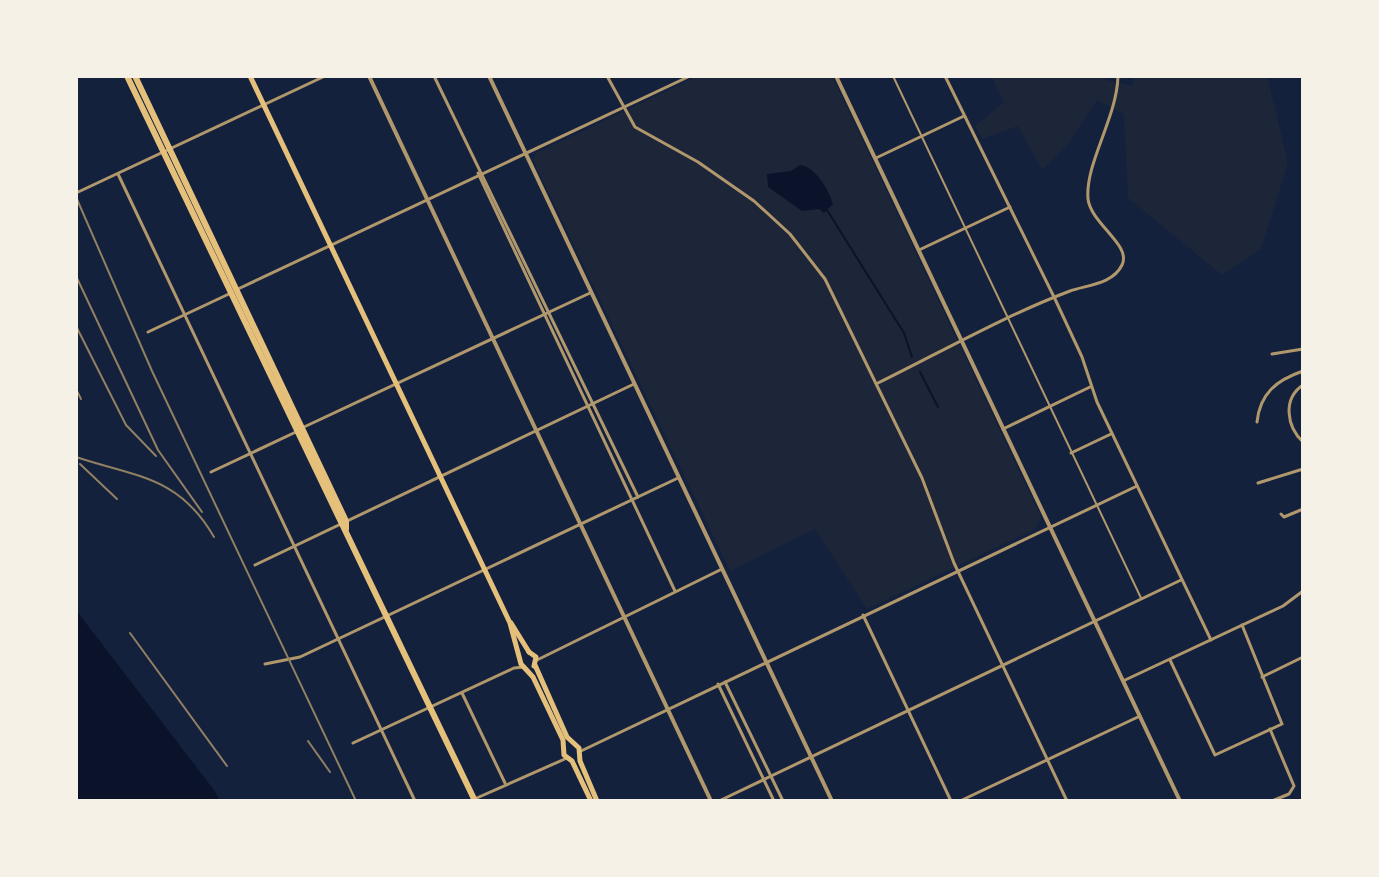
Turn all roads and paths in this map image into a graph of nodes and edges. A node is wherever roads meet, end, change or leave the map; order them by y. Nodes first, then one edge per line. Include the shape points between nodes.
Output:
1 (127, 76) edge
2 (135, 76) edge
3 (250, 76) edge
4 (325, 76) edge
5 (369, 76) edge
6 (434, 76) edge
7 (489, 76) edge
8 (607, 76) edge
9 (690, 76) edge
10 (836, 76) edge
11 (893, 76) edge
12 (945, 76) edge
13 (1118, 76) edge
14 (264, 105) junction
15 (622, 108) junction
16 (964, 116) junction
17 (921, 136) junction
18 (167, 151) junction
19 (525, 154) junction
20 (876, 158) junction
21 (480, 172) junction
22 (118, 174) junction
23 (76, 193) edge
24 (428, 199) junction
25 (1011, 206) junction
26 (965, 228) junction
27 (331, 246) junction
28 (919, 250) junction
29 (234, 292) junction
30 (590, 293) junction
31 (1055, 299) junction
32 (551, 311) junction
33 (185, 315) junction
34 (542, 315) junction
35 (1008, 320) junction
36 (148, 332) dead end
37 (492, 338) junction
38 (963, 342) junction
39 (1303, 349) edge
40 (1272, 354) dead end
41 (1303, 371) edge
42 (877, 383) junction
43 (396, 384) junction
44 (634, 384) junction
45 (1303, 385) edge
46 (1091, 387) junction
47 (594, 404) junction
48 (1049, 407) junction
49 (586, 408) junction
50 (1257, 422) dead end
51 (1295, 423) junction
52 (1303, 428) edge
53 (1003, 429) junction
54 (299, 430) junction
55 (536, 432) junction
56 (1112, 433) junction
57 (1303, 442) edge
58 (251, 452) junction
59 (1071, 453) junction
60 (1303, 469) edge
61 (211, 472) dead end
62 (440, 477) junction
63 (678, 478) junction
64 (1258, 483) dead end
65 (1137, 486) junction
66 (638, 497) junction
67 (630, 500) junction
68 (1096, 505) junction
69 (1303, 509) edge
70 (1281, 514) dead end
71 (342, 522) junction
72 (580, 523) junction
73 (1049, 526) junction
74 (294, 545) junction
75 (255, 565) dead end
76 (484, 569) junction
77 (722, 569) junction
78 (957, 570) junction
79 (1182, 580) junction
80 (675, 591) junction
81 (1303, 591) edge
82 (1141, 599) junction
83 (387, 615) junction
84 (624, 615) junction
85 (863, 615) junction
86 (1095, 622) junction
87 (510, 623) junction
88 (1242, 625) junction
89 (338, 638) junction
90 (1211, 640) junction
91 (1303, 657) edge
92 (534, 658) junction
93 (1170, 660) junction
94 (766, 662) junction
95 (524, 663) junction
96 (265, 664) dead end
97 (1003, 665) junction
98 (1262, 677) junction
99 (725, 681) junction
100 (1123, 681) junction
101 (718, 684) junction
102 (462, 693) junction
103 (668, 707) junction
104 (430, 708) junction
105 (908, 710) junction
106 (1140, 716) junction
107 (1270, 729) junction
108 (382, 730) junction
109 (353, 743) dead end
110 (577, 749) junction
111 (567, 754) junction
112 (811, 756) junction
113 (1047, 760) junction
114 (771, 776) junction
115 (763, 779) junction
116 (506, 784) junction
117 (473, 800) edge
118 (415, 801) edge
119 (591, 801) edge
120 (597, 801) edge
121 (711, 801) edge
122 (719, 801) edge
123 (774, 801) edge
124 (783, 801) edge
125 (832, 801) edge
126 (951, 801) edge
127 (960, 801) edge
128 (1067, 801) edge
129 (1180, 801) edge
130 (1272, 801) edge

1 - 18 highway
2 - 18 highway
3 - 14 main road
4 - 14 street
5 - 24 street
6 - 21 street
7 - 19 street
8 - 15 street
9 - 15 street
10 - 20 street
11 - 17 lane
12 - 16 street
13 - 31 street via 1112,120 1088,194 1096,220 1119,244 1125,261 1109,279
14 - 18 street
14 - 27 main road
15 - 19 street
15 - 42 street via 635,127 737,188 790,234 834,294
16 - 17 street
16 - 25 street
17 - 20 street
17 - 26 lane
18 - 22 street
18 - 29 highway
19 - 21 street
19 - 30 street
20 - 28 street
21 - 24 street
21 - 32 street
21 - 34 street
22 - 23 street
22 - 33 street
24 - 27 street
24 - 37 street
25 - 26 street
25 - 31 street
26 - 28 street
26 - 35 lane
27 - 29 street
27 - 43 main road
28 - 38 street
29 - 33 street
29 - 54 highway
30 - 32 street
30 - 44 street
31 - 35 street
31 - 46 street
32 - 34 street
32 - 47 street
33 - 36 street
33 - 58 street
34 - 37 street
34 - 49 street
35 - 38 street
35 - 48 lane
37 - 43 street
37 - 55 street
38 - 42 street
38 - 53 street
39 - 40 street
41 - 50 street via 1275,384 1263,399
42 - 78 street via 922,478
43 - 54 street
43 - 62 main road
44 - 47 street
44 - 63 street
45 - 51 street via 1288,406
46 - 48 street
46 - 56 street
47 - 49 street
47 - 66 street
48 - 53 street
48 - 59 lane
49 - 55 street
49 - 67 street
51 - 52 street
51 - 57 street
53 - 73 street
54 - 58 street
54 - 71 highway
55 - 62 street
55 - 72 street
56 - 59 street
56 - 65 street
58 - 61 street
58 - 74 street
59 - 68 lane
60 - 64 street
62 - 71 street
62 - 76 main road
63 - 66 street
63 - 77 street
65 - 68 street
65 - 79 street
66 - 67 street
67 - 72 street
67 - 80 street
68 - 73 street
68 - 82 lane
69 - 70 street
71 - 74 street
71 - 83 highway
72 - 76 street
72 - 84 street
73 - 78 street
73 - 86 street
74 - 75 street
74 - 89 street
76 - 83 street
76 - 87 main road
77 - 80 street
77 - 94 street
78 - 85 street
78 - 97 street
79 - 82 street
79 - 90 street
80 - 84 street
81 - 88 street
82 - 86 street
83 - 89 street
83 - 104 highway
84 - 92 street
84 - 103 street
85 - 94 street
85 - 105 street
86 - 97 street
86 - 100 street
87 - 92 main road
87 - 95 main road
88 - 90 street
88 - 98 street
89 - 96 street via 289,661
89 - 108 street
90 - 93 street
91 - 98 street
92 - 95 main road
92 - 95 main road
92 - 110 main road
93 - 100 street
93 - 107 street via 1215,755
94 - 99 street
94 - 112 street
95 - 102 street
95 - 111 main road
97 - 105 street
97 - 113 street
98 - 107 street via 1282,724
99 - 101 street
99 - 114 street
100 - 106 street
101 - 103 street
101 - 115 street
102 - 104 street
102 - 116 street
103 - 110 street
103 - 121 street
104 - 108 street
104 - 117 highway
105 - 112 street
105 - 126 street
106 - 113 street
106 - 129 street
107 - 130 street via 1294,786
108 - 109 street
108 - 118 street
110 - 111 main road
110 - 111 main road
110 - 120 main road
111 - 116 street
111 - 119 main road
112 - 114 street
112 - 125 street
113 - 127 street
113 - 128 street
114 - 115 street
114 - 124 street
115 - 122 street
115 - 123 street
116 - 117 street

